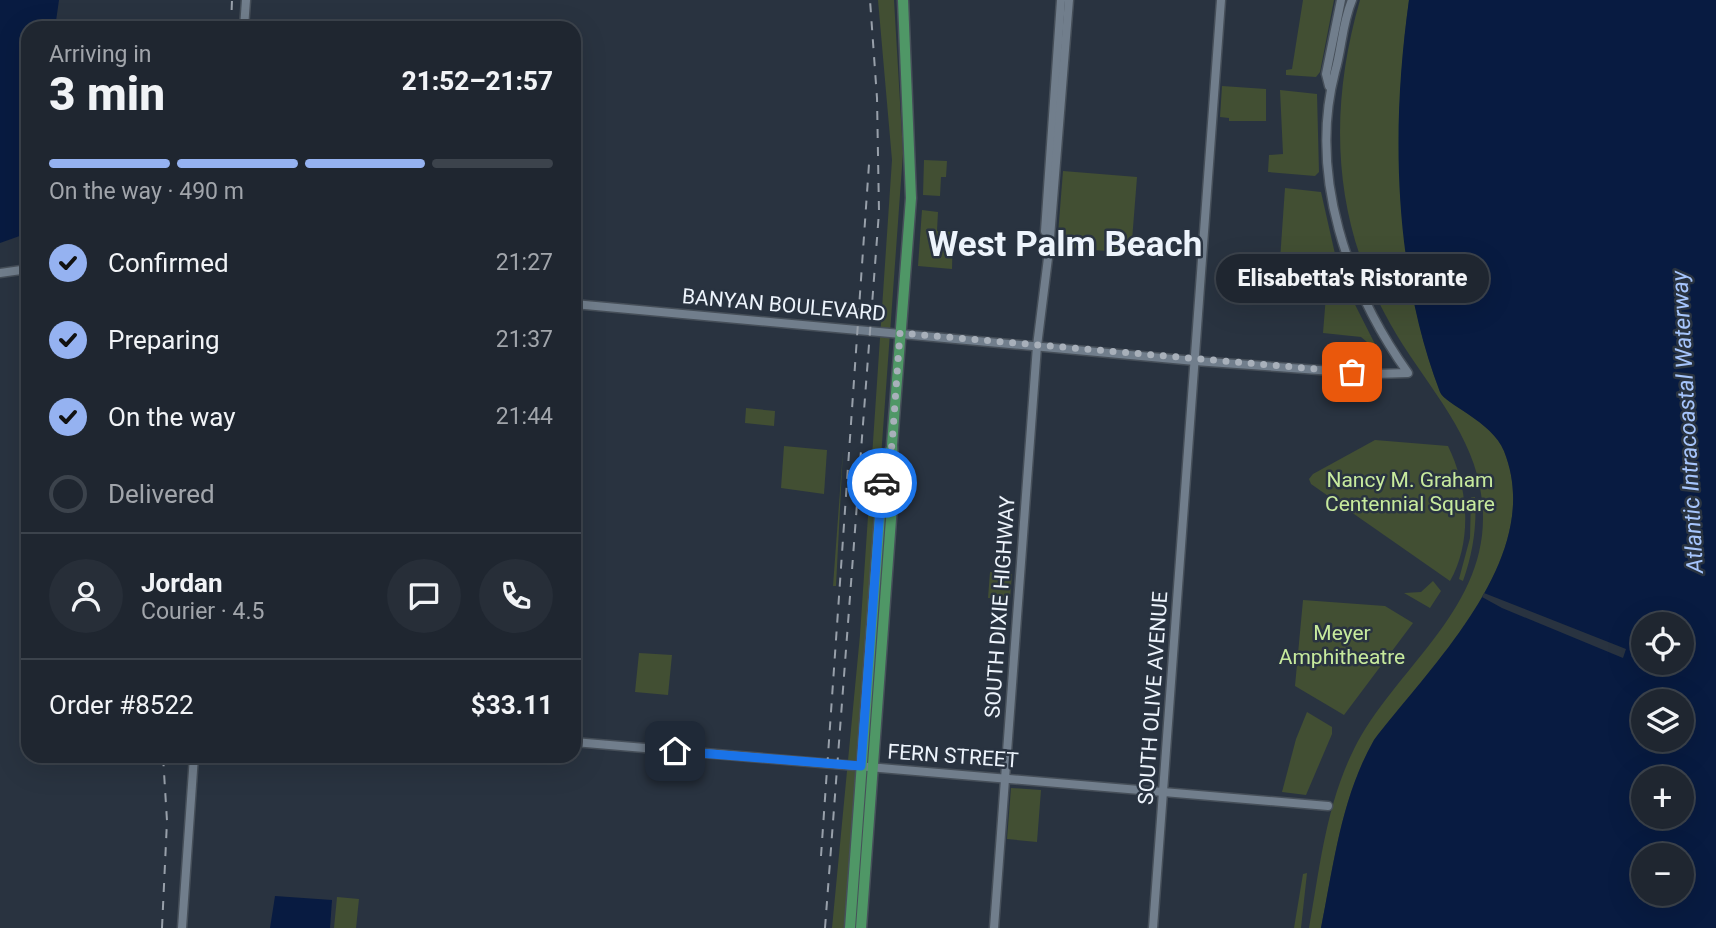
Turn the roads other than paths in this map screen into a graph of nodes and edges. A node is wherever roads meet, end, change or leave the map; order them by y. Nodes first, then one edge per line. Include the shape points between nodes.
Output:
1 (246, 0) edge
2 (903, 0) edge
3 (1061, 0) edge
4 (1069, 0) edge
5 (1220, 0) edge
6 (1340, 0) edge
7 (1352, 0) edge
8 (244, 21) edge
9 (1329, 86) junction
10 (1048, 258) junction
11 (21, 270) edge
12 (0, 273) edge
13 (581, 305) edge
14 (900, 333) junction
15 (1037, 346) junction
16 (1195, 360) junction
17 (892, 445) junction
18 (581, 743) edge
19 (194, 763) edge
20 (861, 766) junction
21 (873, 767) junction
22 (1005, 777) junction
23 (1163, 791) junction
24 (1328, 806) dead end
25 (182, 928) edge
26 (850, 928) edge
27 (861, 928) edge
28 (994, 928) edge
29 (1153, 928) edge

1 - 8 street
2 - 14 main road via 911,176
3 - 10 street via 1045,219
4 - 10 street
5 - 16 street, SOUTH OLIVE AVENUE
6 - 9 street via 1326,74
7 - 9 street
9 - 16 street, BANYAN BOULEVARD via 1328,164 1339,230 1366,304 1408,373
10 - 15 street, SOUTH DIXIE HIGHWAY
11 - 12 street
13 - 14 street, BANYAN BOULEVARD
14 - 15 street, BANYAN BOULEVARD
14 - 17 main road
15 - 16 street, BANYAN BOULEVARD
15 - 22 street, SOUTH DIXIE HIGHWAY
16 - 23 street, SOUTH OLIVE AVENUE
17 - 20 main road via 883,473
17 - 21 main road via 895,475
18 - 20 street, FERN STREET
19 - 25 street
20 - 21 street, FERN STREET
20 - 26 main road
21 - 22 street, FERN STREET
21 - 27 main road
22 - 23 street, FERN STREET
22 - 28 street, SOUTH DIXIE HIGHWAY
23 - 24 street, FERN STREET
23 - 29 street, SOUTH OLIVE AVENUE

